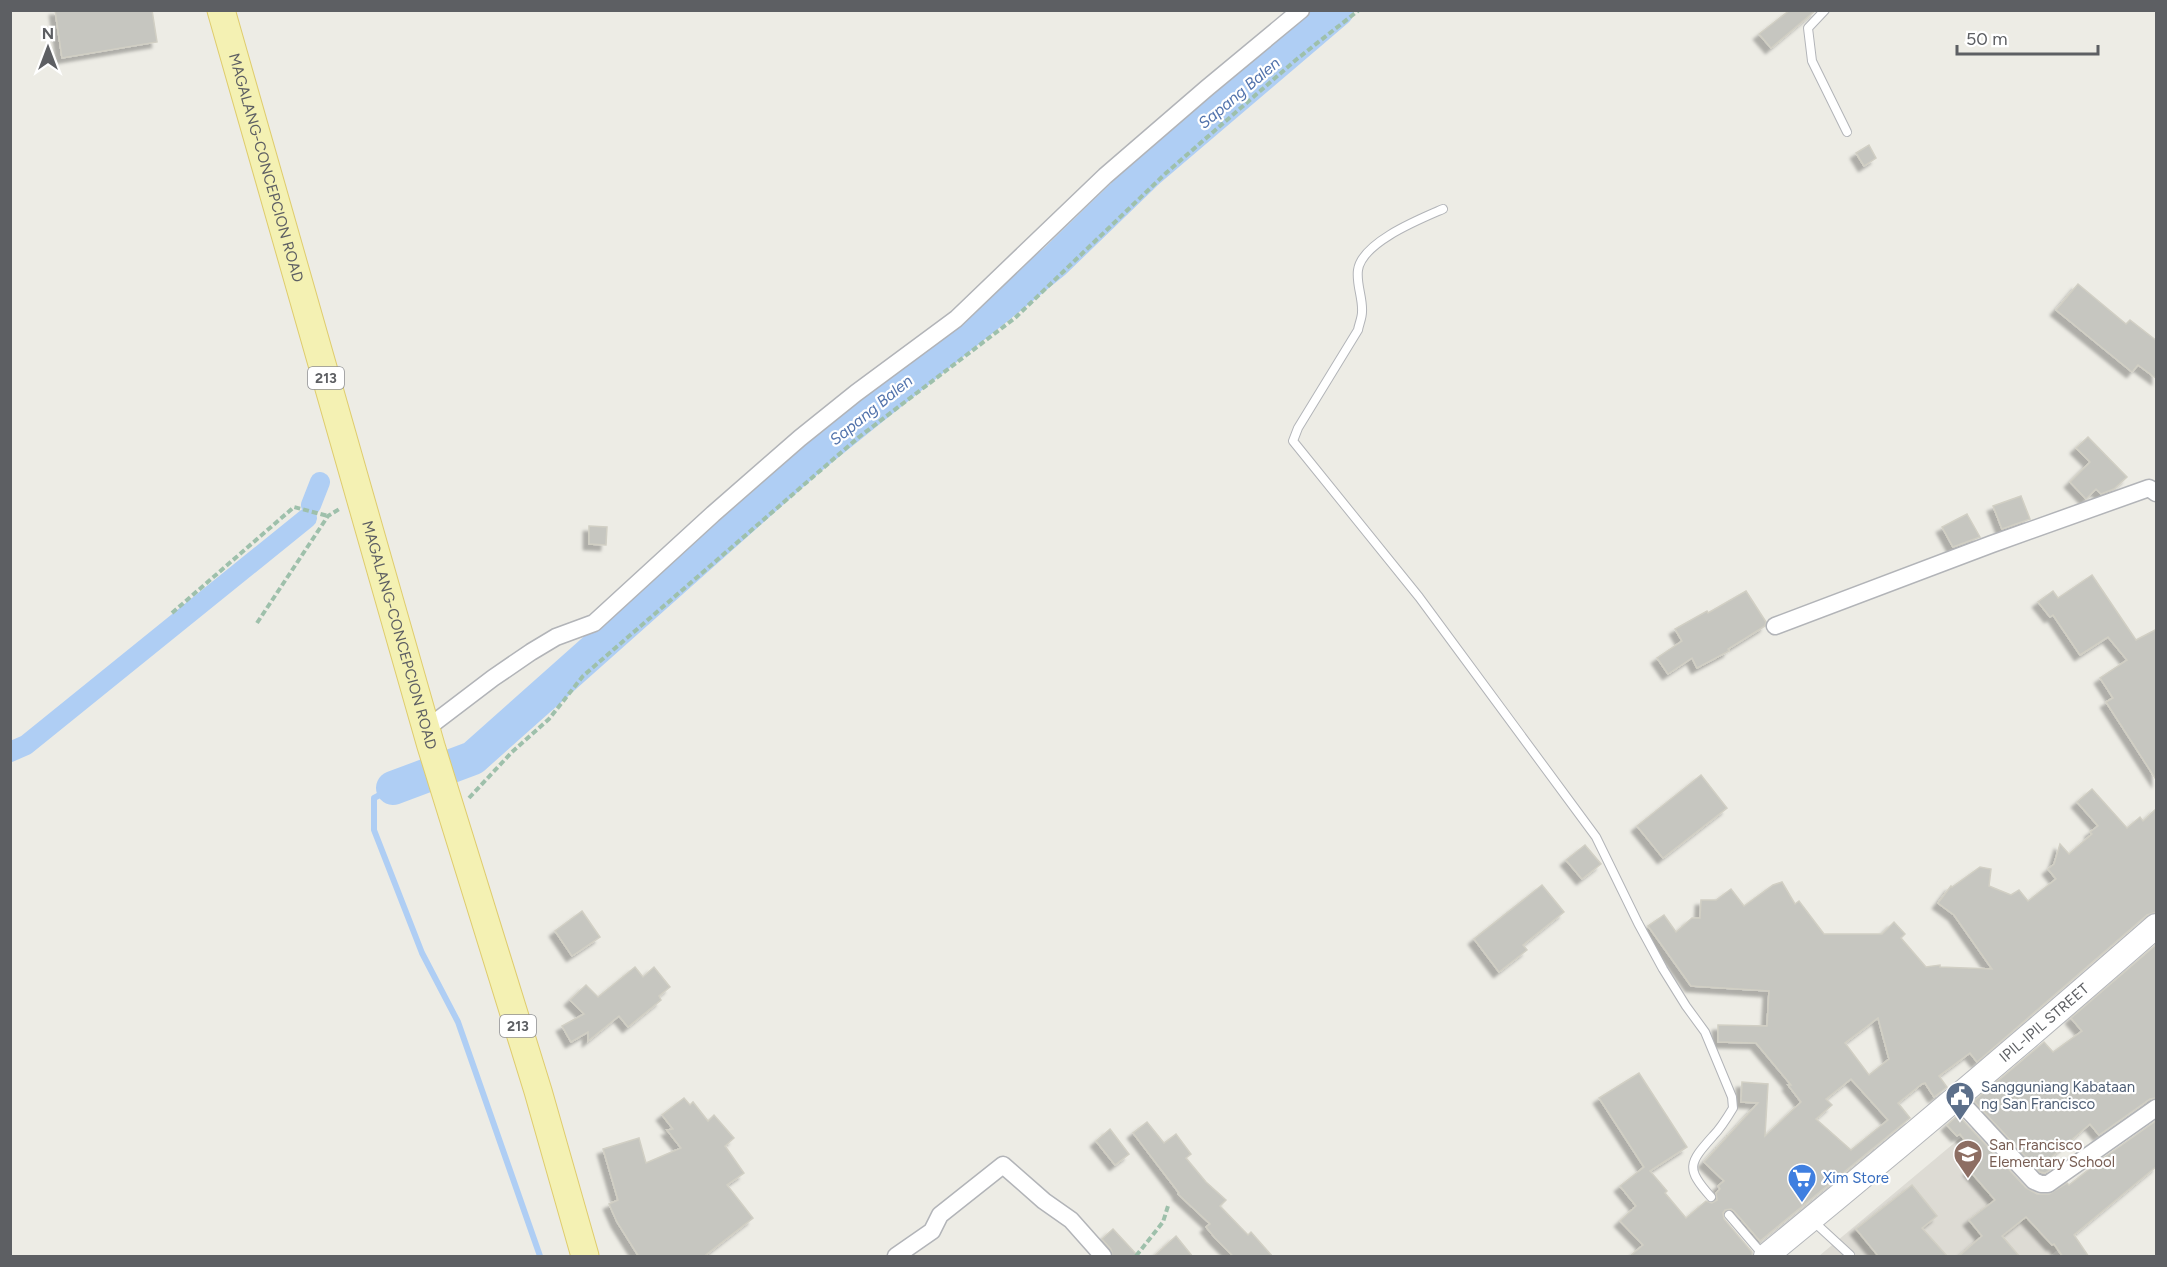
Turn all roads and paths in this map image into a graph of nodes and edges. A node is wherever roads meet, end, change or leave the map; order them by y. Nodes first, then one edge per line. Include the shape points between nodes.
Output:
1 (221, 10) edge
2 (1301, 10) edge
3 (1359, 10) edge
4 (1825, 10) edge
5 (1847, 132) dead end
6 (1443, 209) dead end
7 (2157, 493) edge
8 (359, 495) junction
9 (328, 516) junction
10 (172, 613) dead end
11 (258, 623) dead end
12 (1775, 626) dead end
13 (428, 737) junction
14 (449, 806) junction
15 (2157, 926) edge
16 (1956, 1097) junction
17 (2157, 1108) edge
18 (1711, 1197) dead end
19 (1168, 1206) dead end
20 (1729, 1215) dead end
21 (1811, 1219) junction
22 (1850, 1255) edge
23 (585, 1257) edge
24 (896, 1257) edge
25 (1103, 1257) edge
26 (1136, 1257) edge
27 (1765, 1257) edge

1 - 8 main road, MAGALANG-CONCEPCION ROAD / 213
2 - 13 street via 1105,176 956,320 800,438 594,623 556,636 493,678
3 - 14 path via 1166,173 1015,318 859,436 583,676 549,718
4 - 5 lane via 1808,28 1812,61
6 - 18 lane via 1416,220 1363,255 1358,269 1362,313 1358,330 1293,441 1419,597 1596,837 1663,969 1705,1032 1733,1108 1696,1154 1696,1180
7 - 12 street via 2149,488
8 - 9 path
8 - 13 main road, MAGALANG-CONCEPCION ROAD / 213
9 - 10 path via 294,507
9 - 11 path
13 - 14 main road, MAGALANG-CONCEPCION ROAD / 213
14 - 23 main road, MAGALANG-CONCEPCION ROAD / 213
15 - 16 street, IPIL-IPIL STREET
16 - 17 street via 2041,1184 2048,1184
16 - 21 street, IPIL-IPIL STREET
19 - 26 path via 1163,1222
20 - 27 lane
21 - 22 lane
21 - 27 street, IPIL-IPIL STREET
24 - 25 street via 932,1231 940,1215 1003,1165 1071,1220

